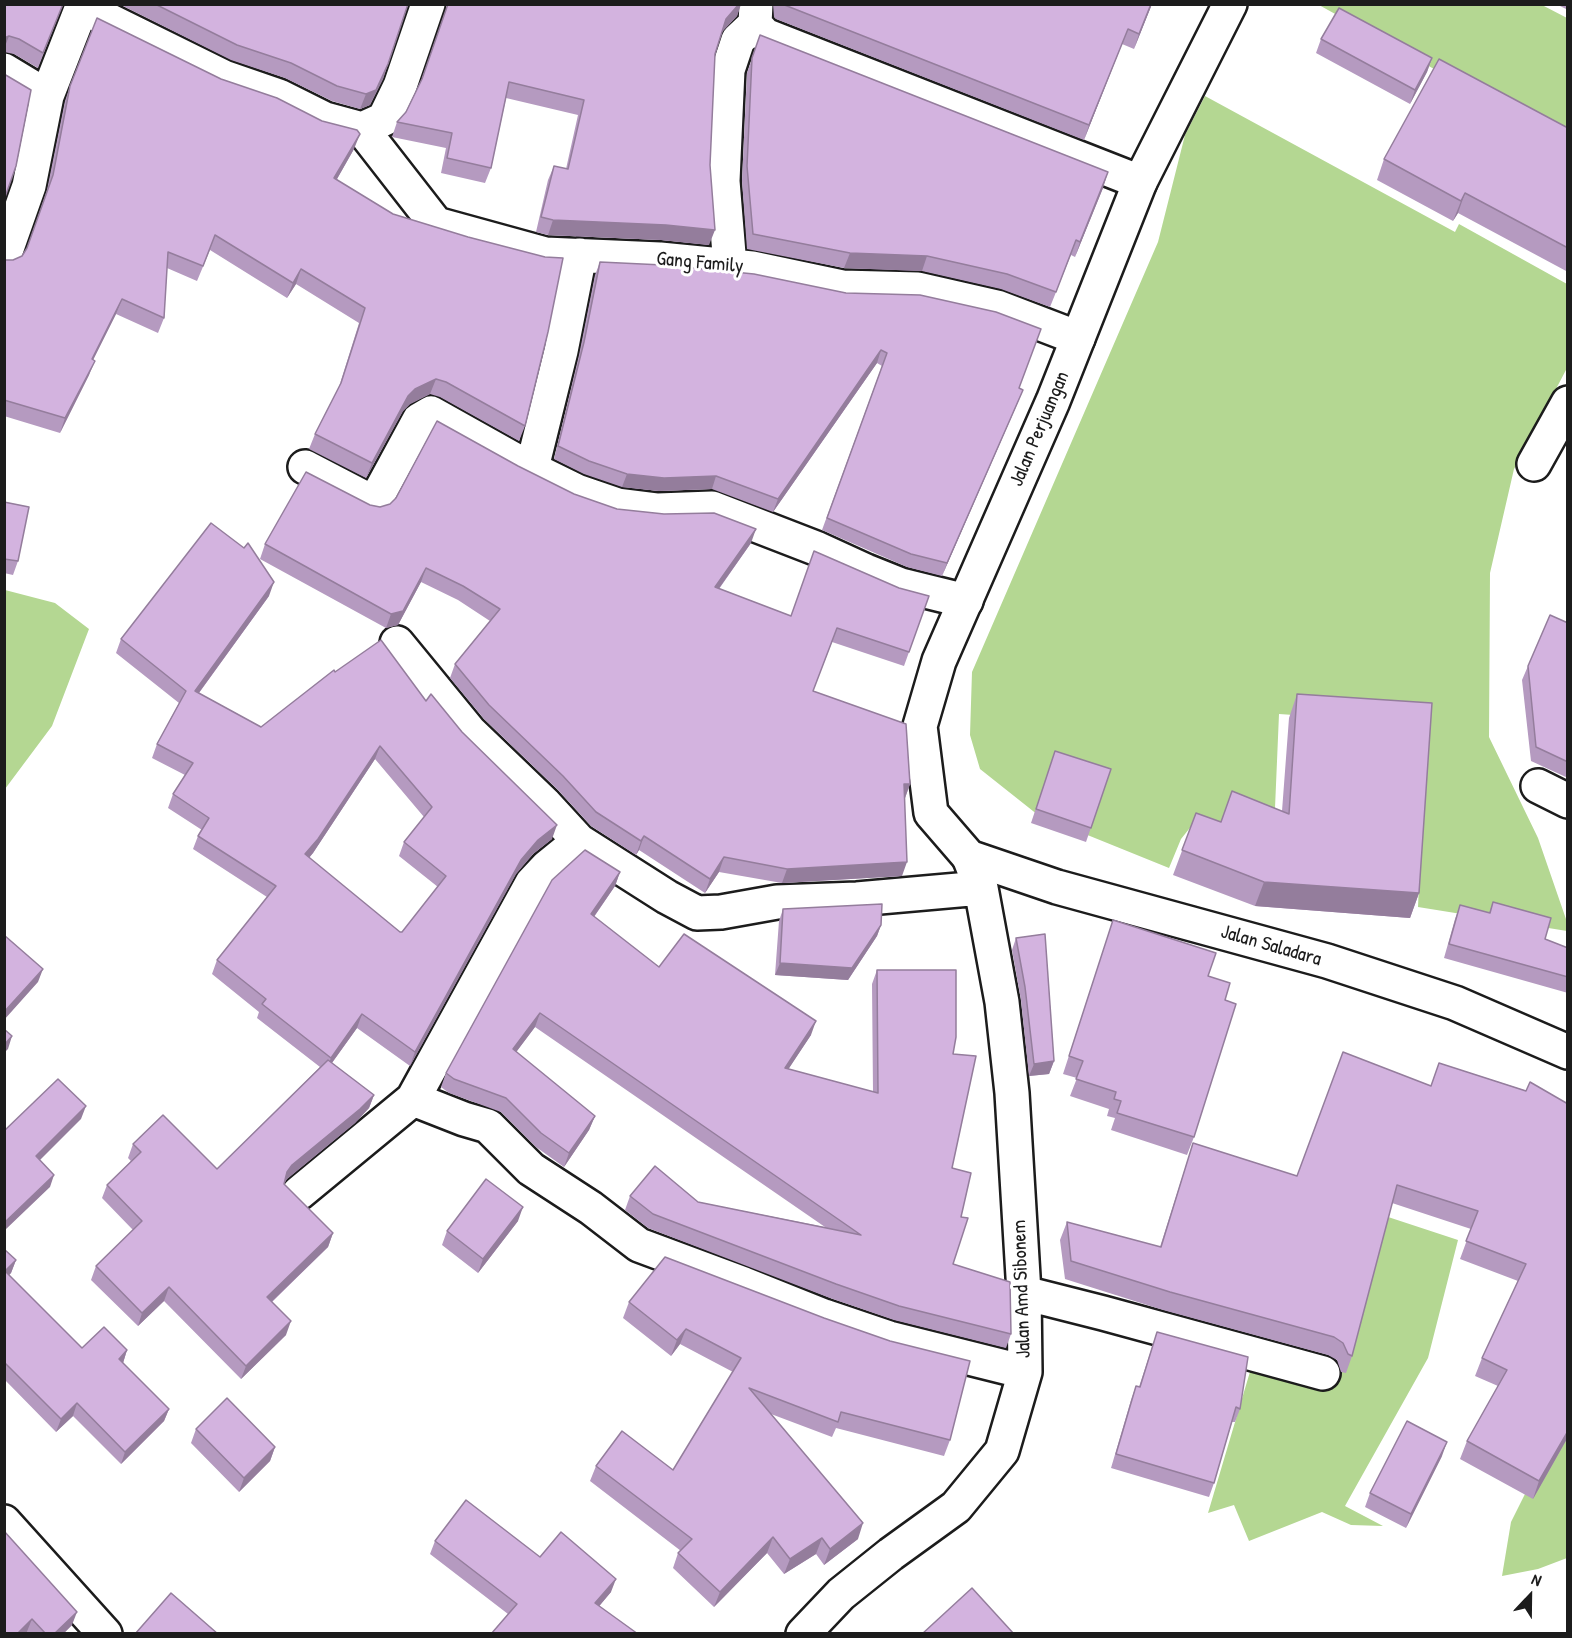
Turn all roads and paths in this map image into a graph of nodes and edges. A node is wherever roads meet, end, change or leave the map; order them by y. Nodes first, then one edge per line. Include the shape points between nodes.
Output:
1 (428, 4) edge
2 (1230, 4) edge
3 (82, 6) edge
4 (755, 14) edge
5 (4, 70) edge
6 (47, 96) junction
7 (362, 129) junction
8 (1140, 182) junction
9 (580, 255) junction
10 (4, 257) edge
11 (730, 266) junction
12 (1078, 338) junction
13 (1568, 403) edge
14 (1534, 464) dead end
15 (305, 466) dead end
16 (532, 468) junction
17 (966, 601) junction
18 (397, 643) dead end
19 (1538, 786) dead end
20 (1568, 801) edge
21 (579, 840) junction
22 (969, 857) junction
23 (981, 888) junction
24 (1568, 1052) edge
25 (413, 1099) junction
26 (298, 1193) dead end
27 (1034, 1295) junction
28 (1024, 1372) junction
29 (1323, 1373) dead end
30 (4, 1522) edge
31 (105, 1634) edge
32 (803, 1634) edge

1 - 7 street via 400,86 384,119
2 - 8 street, Jalan Perjuangan
3 - 6 street
3 - 7 street via 224,77 279,96 325,119
4 - 8 street via 765,35
4 - 11 street via 738,40 728,70 723,182
5 - 6 street
6 - 10 street via 29,186
7 - 9 street, Gang Family via 436,224 545,254
8 - 12 street, Jalan Perjuangan
9 - 11 street, Gang Family
9 - 16 street
11 - 12 street, Gang Family via 842,287 918,288 997,307
12 - 17 street, Jalan Perjuangan
13 - 14 street
15 - 16 street via 374,503 419,420 431,413
16 - 17 street via 577,491 618,505 658,510 712,508 901,585
17 - 22 street, Jalan Perjuangan via 939,661 920,726 931,813
18 - 21 street via 470,732
19 - 20 street
21 - 23 street via 697,913 777,902
21 - 25 street via 532,883
22 - 23 street, Jalan Amd Sibonem
22 - 24 street, Jalan Saladara via 1058,887 1327,961 1455,1003
23 - 27 street, Jalan Amd Sibonem via 1002,1002
25 - 26 street
25 - 28 street via 488,1126 531,1169 639,1245 889,1338
27 - 28 street, Jalan Amd Sibonem
27 - 29 street
28 - 32 street, Jalan Amd Sibonem via 1002,1451 956,1507 841,1594
30 - 31 street

